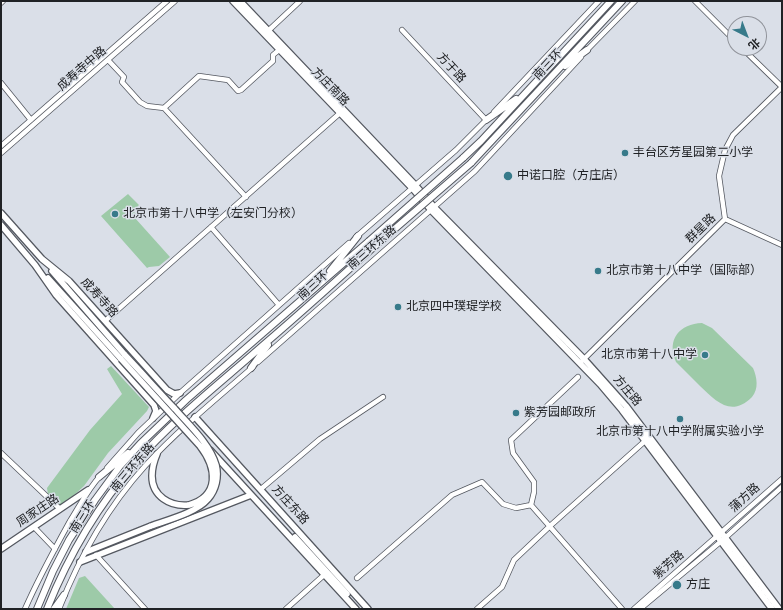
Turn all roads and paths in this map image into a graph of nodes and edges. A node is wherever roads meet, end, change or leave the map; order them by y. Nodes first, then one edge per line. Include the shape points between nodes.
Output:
1 (167, 1) edge
2 (175, 1) edge
3 (232, 1) edge
4 (240, 1) edge
5 (300, 1) edge
6 (599, 1) edge
7 (611, 1) edge
8 (622, 1) edge
9 (634, 1) edge
10 (695, 1) edge
11 (402, 30) dead end
12 (268, 31) junction
13 (727, 33) edge
14 (279, 50) junction
15 (587, 50) junction
16 (750, 56) edge
17 (108, 60) junction
18 (554, 74) junction
19 (1, 83) edge
20 (782, 87) edge
21 (526, 92) junction
22 (164, 108) junction
23 (340, 113) junction
24 (31, 120) junction
25 (486, 120) junction
26 (1, 146) edge
27 (1, 153) edge
28 (414, 187) junction
29 (246, 197) junction
30 (433, 208) junction
31 (1, 212) edge
32 (725, 219) junction
33 (1, 225) edge
34 (211, 227) junction
35 (358, 236) junction
36 (782, 245) edge
37 (42, 259) junction
38 (35, 264) junction
39 (320, 283) junction
40 (279, 305) junction
41 (105, 321) junction
42 (275, 335) junction
43 (123, 357) junction
44 (139, 360) junction
45 (582, 361) junction
46 (251, 368) junction
47 (125, 373) junction
48 (578, 377) dead end
49 (180, 393) junction
50 (383, 397) dead end
51 (195, 417) junction
52 (153, 418) junction
53 (187, 425) junction
54 (198, 435) junction
55 (645, 441) junction
56 (140, 444) junction
57 (1, 453) edge
58 (157, 454) junction
59 (99, 477) junction
60 (782, 479) edge
61 (782, 486) edge
62 (261, 489) junction
63 (88, 490) junction
64 (250, 495) junction
65 (531, 505) junction
66 (60, 509) junction
67 (550, 526) junction
68 (34, 527) junction
69 (721, 537) junction
70 (1, 549) edge
71 (55, 549) junction
72 (86, 552) junction
73 (96, 555) junction
74 (80, 562) junction
75 (324, 575) junction
76 (357, 578) dead end
77 (64, 595) junction
78 (26, 609) edge
79 (37, 609) edge
80 (47, 609) edge
81 (54, 609) edge
82 (59, 609) edge
83 (145, 609) edge
84 (286, 609) edge
85 (356, 609) edge
86 (361, 609) edge
87 (368, 609) edge
88 (477, 609) edge
89 (622, 609) edge
90 (634, 609) edge
91 (640, 609) edge
92 (772, 609) edge
93 (779, 609) edge

1 - 24 street, 成寿寺中路
2 - 17 street, 成寿寺中路
3 - 14 main road, 方庄南路
4 - 12 main road, 方庄南路
5 - 12 street
6 - 25 street, 南三环东路
7 - 21 highway, 南三环
8 - 18 highway, 南三环
9 - 15 street, 南三环东路
10 - 13 street
11 - 25 street, 方于路
12 - 28 main road, 方庄南路
14 - 22 street via 273,55 273,62 241,90 228,80 198,76
14 - 23 main road, 方庄南路
15 - 18 highway
15 - 30 street, 南三环东路 via 491,155
16 - 20 street
17 - 22 street via 124,77 122,82 140,102 147,106
17 - 27 street, 成寿寺中路
18 - 42 highway, 南三环, bridge via 470,163
19 - 24 street
20 - 32 street, 群星路 via 733,135 725,150 720,176
21 - 25 highway
21 - 39 highway, 南三环, bridge via 464,158
22 - 29 street
23 - 28 main road, 方庄南路
23 - 29 street
24 - 26 street, 成寿寺中路
25 - 28 street, 南三环东路
28 - 30 main road, 方庄路
28 - 35 street, 南三环东路
29 - 34 street
30 - 45 main road, 方庄路
30 - 46 street, 南三环东路
31 - 37 main road, 成寿寺路
32 - 36 street
32 - 45 street, 群星路
33 - 38 main road
34 - 40 street
34 - 41 street
35 - 39 highway
35 - 40 street, 南三环东路
37 - 41 main road, 成寿寺路 via 68,281
37 - 43 main road
38 - 43 main road
38 - 47 main road via 56,295
39 - 56 highway, 南三环 via 186,400
40 - 49 street, 南三环东路
41 - 44 main road, 成寿寺路
42 - 46 highway
42 - 80 highway, 南三环 via 171,426 136,462 92,523 62,576
43 - 54 main road, bridge
43 - 58 main road, bridge via 210,460 213,474 210,488 201,499 189,505 170,503 156,491 152,476
44 - 47 main road via 141,366 138,372 131,375
44 - 49 main road, 成寿寺路 via 167,390 174,394
45 - 55 main road, 方庄路
45 - 69 main road, 方庄路 via 626,406
46 - 51 street, 南三环东路
47 - 52 main road via 154,405 156,411
48 - 65 street via 511,440 513,453 534,482
49 - 52 street, 南三环东路
50 - 62 street via 320,439
51 - 53 street, 南三环东路
51 - 62 main road, 方庄东路
52 - 59 street, 南三环东路
53 - 58 street, 南三环东路
53 - 64 main road
54 - 72 main road, bridge via 216,464 217,475 209,499 201,506
54 - 86 main road, bridge
55 - 67 street
55 - 69 main road, 方庄路
56 - 59 highway
56 - 79 highway, 南三环 via 120,466 69,540
57 - 66 street
58 - 72 street, 南三环东路 via 113,508
59 - 63 street, 南三环东路
60 - 69 street, 蒲方路
61 - 69 street, 蒲方路
62 - 87 main road, 方庄东路
63 - 66 main road, 周家庄路
63 - 71 street, 南三环东路
64 - 73 main road
64 - 75 main road
65 - 67 street
65 - 76 street via 516,508 503,504 482,482 452,495
66 - 68 main road, 周家庄路
67 - 88 street via 514,560 502,587
67 - 89 street
68 - 70 main road, 周家庄路
68 - 71 street
69 - 90 street, 紫芳路
69 - 91 street, 紫芳路
69 - 92 main road, 方庄路
69 - 93 main road, 方庄路
71 - 78 street, 南三环东路 via 35,585
72 - 74 street, 南三环东路
73 - 74 main road
73 - 83 street
74 - 77 street, 南三环东路
75 - 84 street
75 - 85 main road
77 - 81 highway
77 - 82 street, 南三环东路

